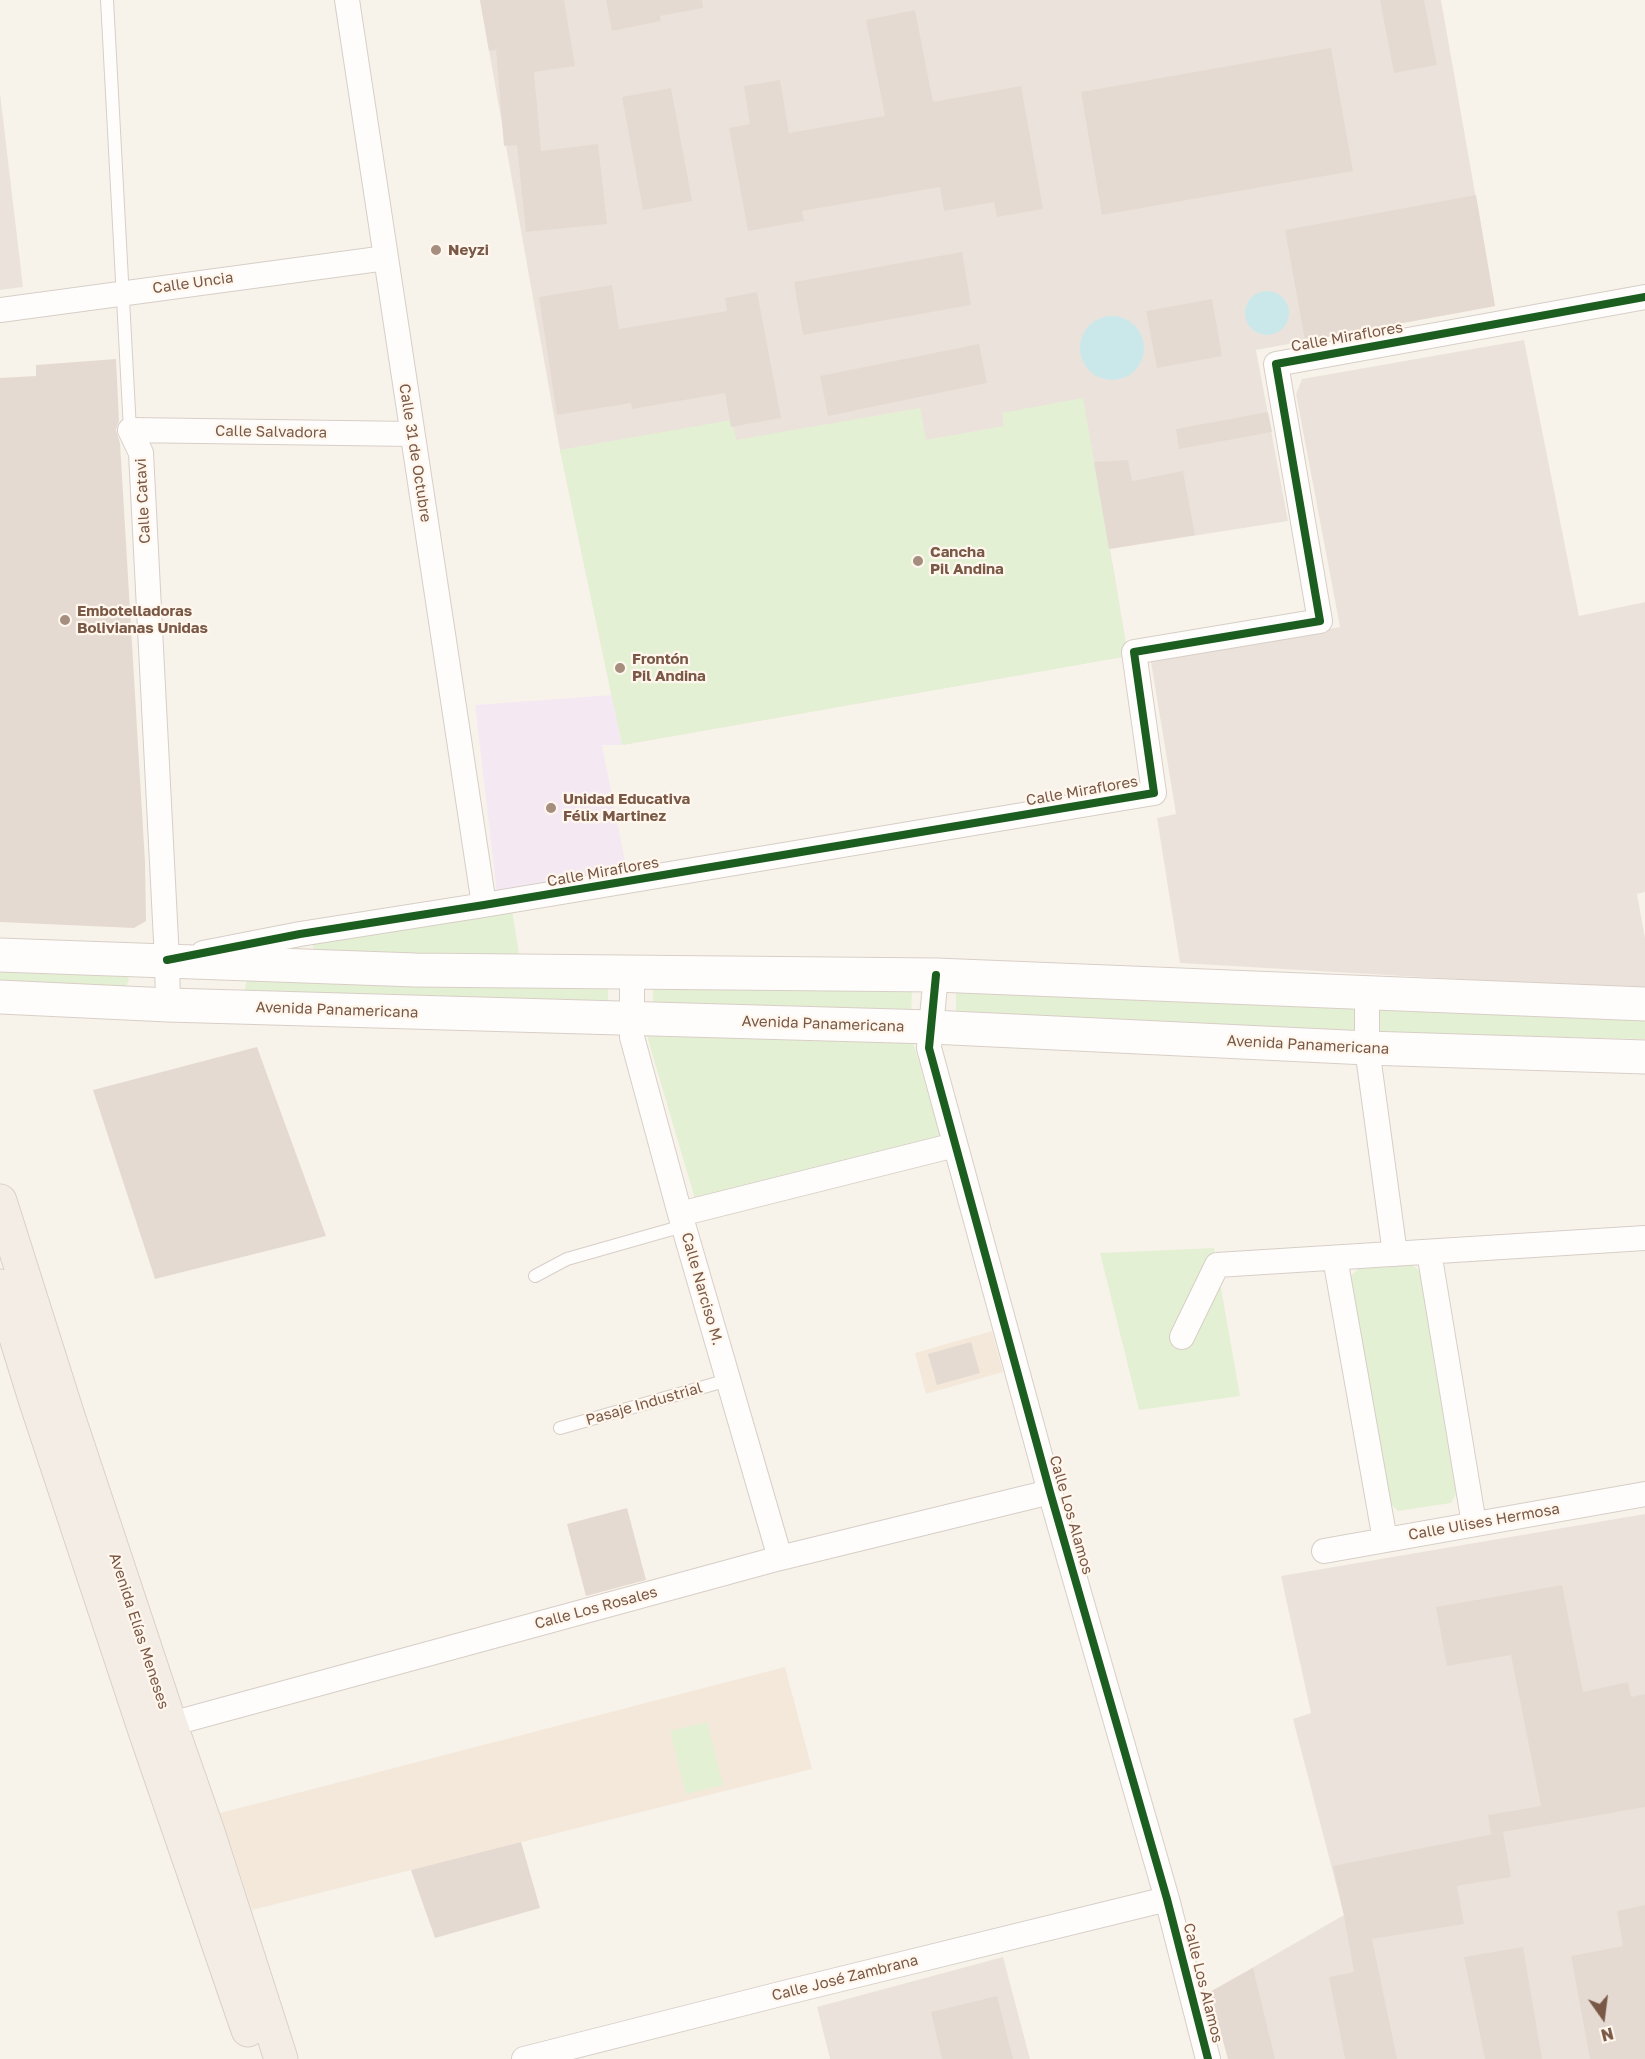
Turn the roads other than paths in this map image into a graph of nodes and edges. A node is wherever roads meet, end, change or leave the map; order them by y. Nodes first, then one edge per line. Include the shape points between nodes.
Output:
1 (106, 0) edge
2 (347, 0) edge
3 (386, 258) junction
4 (124, 292) junction
5 (1645, 297) edge
6 (0, 310) edge
7 (130, 430) junction
8 (412, 434) junction
9 (483, 905) junction
10 (0, 955) edge
11 (167, 960) junction
12 (632, 971) junction
13 (936, 975) junction
14 (1367, 992) junction
15 (0, 998) edge
16 (1645, 1004) edge
17 (168, 1005) junction
18 (631, 1018) junction
19 (931, 1027) junction
20 (1366, 1048) junction
21 (1645, 1057) edge
22 (955, 1145) junction
23 (0, 1202) edge
24 (682, 1220) junction
25 (1645, 1238) edge
26 (1430, 1252) junction
27 (1395, 1254) junction
28 (1335, 1258) junction
29 (536, 1276) dead end
30 (0, 1287) edge
31 (1182, 1337) dead end
32 (728, 1380) junction
33 (560, 1428) dead end
34 (1050, 1492) junction
35 (1645, 1494) edge
36 (1474, 1524) junction
37 (1385, 1540) junction
38 (1324, 1551) dead end
39 (780, 1558) junction
40 (158, 1727) junction
41 (196, 1836) junction
42 (1167, 1899) junction
43 (258, 2059) edge
44 (281, 2059) edge
45 (524, 2059) edge
46 (1208, 2059) edge

1 - 4 lane, Calle Catavi
2 - 3 street, Calle 31 de Octubre
3 - 4 street, Calle Uncia
3 - 8 street, Calle 31 de Octubre
4 - 6 street, Calle Uncia
4 - 7 lane, Calle Catavi
5 - 9 street, Calle Miraflores via 1276,364 1320,621 1134,651 1154,793
7 - 8 street, Calle Salvadora
7 - 11 street, Calle Catavi via 141,453
8 - 9 street, Calle 31 de Octubre
9 - 11 street, Calle Miraflores
10 - 11 main road
11 - 12 main road via 415,970
11 - 17 street, Calle Catavi
12 - 13 main road
12 - 18 street, Calle Narciso M.
13 - 14 main road
13 - 19 street, Calle Los Alamos
14 - 16 main road
14 - 20 street
15 - 17 main road, Avenida Panamericana
17 - 18 main road, Avenida Panamericana
18 - 19 main road, Avenida Panamericana
18 - 24 street, Calle Narciso M. via 632,1037
19 - 20 main road, Avenida Panamericana
19 - 22 street, Calle Los Alamos via 929,1048
20 - 21 main road, Avenida Panamericana
20 - 27 street
22 - 24 street
22 - 34 street, Calle Los Alamos
23 - 40 main road, Avenida Elías Meneses via 69,1419
24 - 29 lane via 567,1259
24 - 32 street, Calle Narciso M.
25 - 26 street
26 - 27 street
26 - 36 street
27 - 28 street
28 - 31 street via 1216,1265
28 - 37 street
30 - 40 main road, Avenida Elías Meneses via 35,1399
32 - 33 lane, Pasaje Industrial
32 - 39 street, Calle Narciso M.
34 - 39 street, Calle Los Rosales
34 - 42 street, Calle Los Alamos
35 - 36 street, Calle Ulises Hermosa
36 - 37 street, Calle Ulises Hermosa
37 - 38 street, Calle Ulises Hermosa
39 - 40 street, Calle Los Rosales
40 - 41 main road, Avenida Elías Meneses
41 - 43 main road, Avenida Elías Meneses
41 - 44 main road, Avenida Elías Meneses
42 - 45 street, Calle José Zambrana
42 - 46 street, Calle Los Alamos

